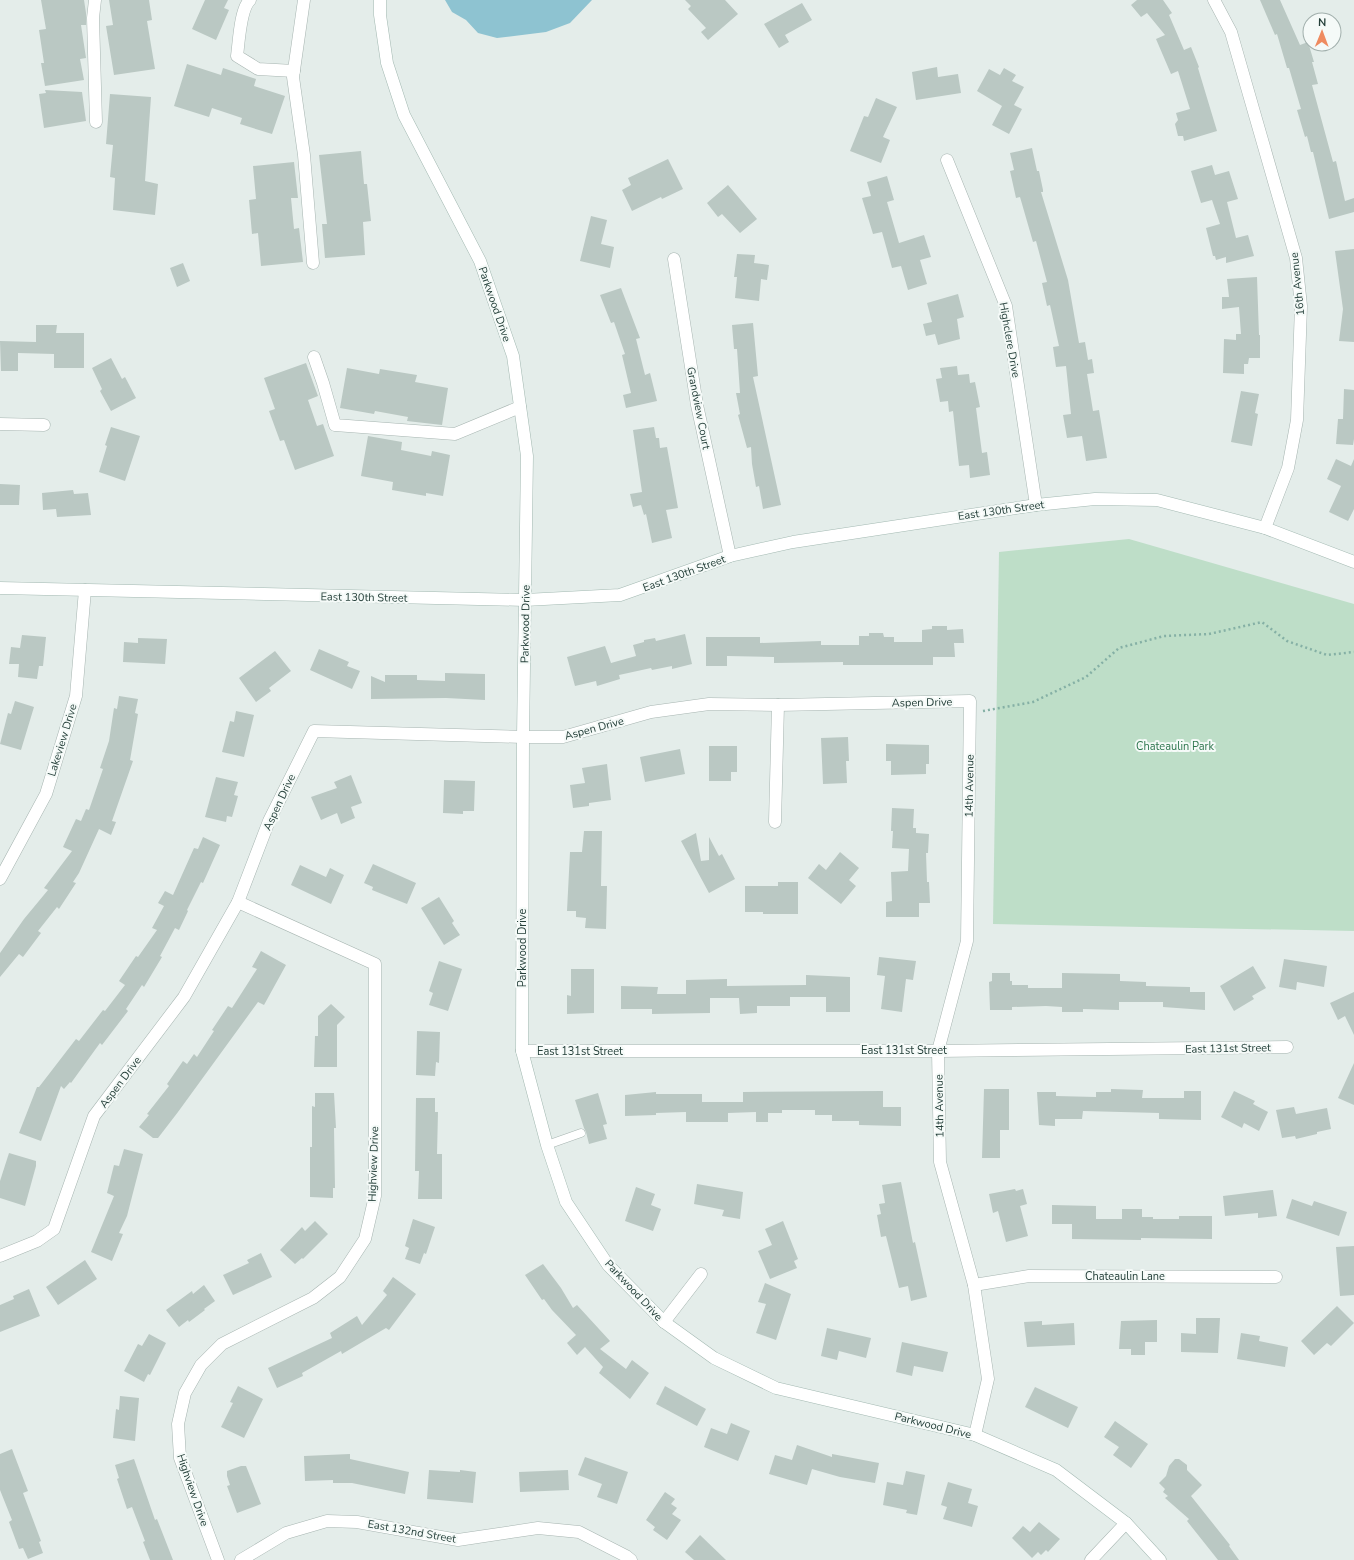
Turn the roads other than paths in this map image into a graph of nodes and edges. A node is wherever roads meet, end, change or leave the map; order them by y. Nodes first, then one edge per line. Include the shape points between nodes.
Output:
1 (95, 0) edge
2 (250, 0) edge
3 (304, 0) edge
4 (380, 0) edge
5 (1214, 0) edge
6 (294, 71) junction
7 (96, 122) dead end
8 (948, 160) dead end
9 (674, 259) dead end
10 (313, 263) dead end
11 (314, 357) dead end
12 (520, 407) junction
13 (0, 424) edge
14 (44, 425) dead end
15 (1036, 505) junction
16 (1266, 528) junction
17 (730, 556) junction
18 (1354, 562) edge
19 (0, 588) edge
20 (85, 590) junction
21 (525, 600) junction
22 (778, 705) junction
23 (970, 707) joint
24 (523, 737) junction
25 (775, 822) dead end
26 (0, 879) edge
27 (238, 902) junction
28 (1287, 1047) dead end
29 (522, 1050) junction
30 (938, 1051) junction
31 (581, 1133) dead end
32 (547, 1145) junction
33 (0, 1256) edge
34 (701, 1274) dead end
35 (1276, 1277) dead end
36 (974, 1285) junction
37 (664, 1322) junction
38 (975, 1435) junction
39 (1126, 1523) junction
40 (218, 1560) edge
41 (241, 1560) edge
42 (631, 1560) edge
43 (1091, 1560) edge
44 (1160, 1560) edge

1 - 7 street via 93,18
2 - 6 street via 242,21 237,56 258,69
3 - 6 street
4 - 12 street, Parkwood Drive via 388,63 404,115 480,261 513,356
5 - 16 street, 16th Avenue via 1232,32 1297,265 1301,306 1297,420 1288,468
6 - 10 street
8 - 15 street, Highclere Drive via 1006,306
9 - 17 street, Grandview Court via 697,406
11 - 12 street via 335,425 455,434
12 - 21 street, Parkwood Drive via 527,456
13 - 14 street
15 - 16 street, East 130th Street via 1095,499 1157,500
15 - 17 street, East 130th Street via 793,542
16 - 18 street, East 130th Street
17 - 21 street, East 130th Street via 625,594
19 - 20 street, East 130th Street
20 - 21 street, East 130th Street
20 - 26 street, Lakeview Drive via 76,696 46,794
21 - 24 street, Parkwood Drive
22 - 23 street, Aspen Drive
22 - 24 street, Aspen Drive via 709,704 652,712 564,737
22 - 25 street
23 - 30 street, 14th Avenue via 967,941
24 - 27 street, Aspen Drive via 314,731 269,821
24 - 29 street, Parkwood Drive
27 - 33 street, Aspen Drive via 184,998 94,1116 54,1229 37,1241
27 - 40 street, Highview Drive via 375,964 375,1196 365,1239 340,1277 314,1298 222,1344 201,1365 185,1392 178,1424 180,1458
28 - 30 street, East 131st Street
29 - 30 street, East 131st Street
29 - 32 street, Parkwood Drive
30 - 36 street, 14th Avenue via 940,1162
31 - 32 lane
32 - 37 street, Parkwood Drive via 566,1202 608,1265
34 - 37 street
35 - 36 street, Chateaulin Lane via 1029,1276
36 - 38 street, 14th Avenue via 988,1379
37 - 38 street, Parkwood Drive via 714,1358 776,1388
38 - 39 street, Parkwood Drive via 1056,1470
39 - 43 street
39 - 44 street, Parkwood Drive
41 - 42 street, East 132nd Street via 286,1533 327,1521 357,1522 458,1540 538,1528 579,1532

